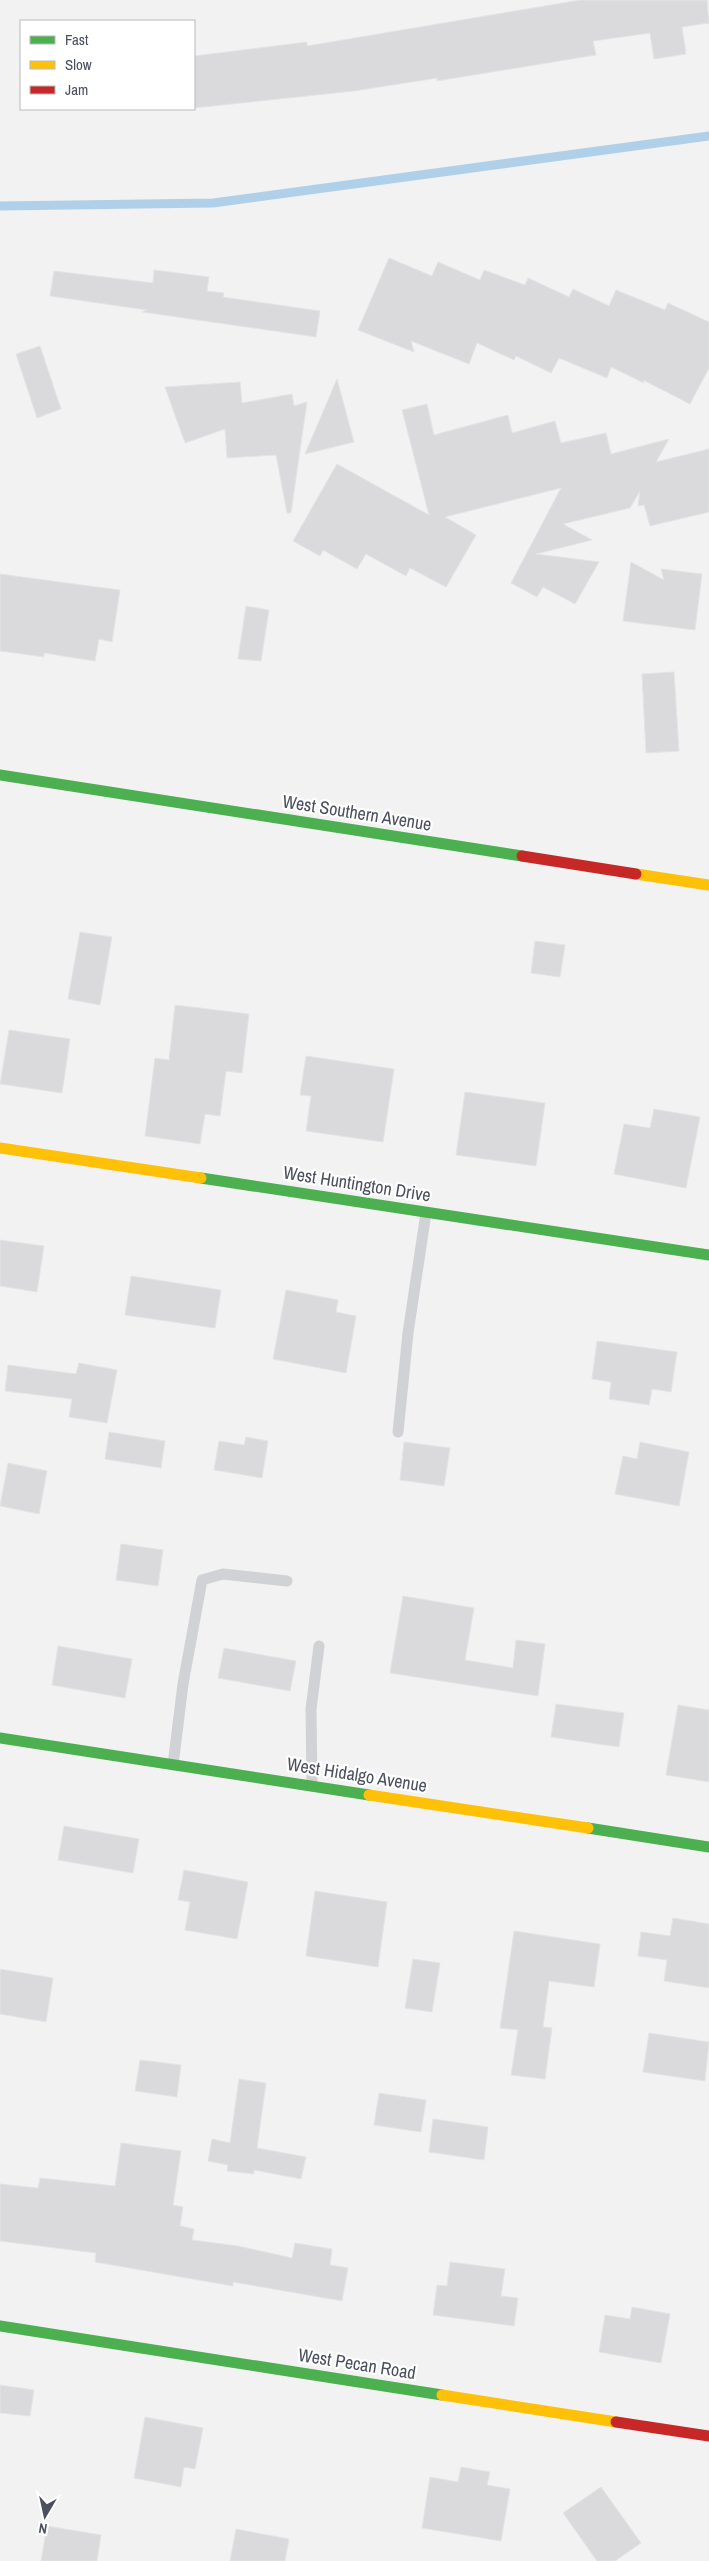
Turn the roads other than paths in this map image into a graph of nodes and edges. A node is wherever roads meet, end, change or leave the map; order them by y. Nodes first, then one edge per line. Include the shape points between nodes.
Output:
1 (0, 775) edge
2 (709, 885) edge
3 (0, 1148) edge
4 (426, 1213) junction
5 (709, 1255) edge
6 (398, 1432) dead end
7 (287, 1581) dead end
8 (319, 1646) dead end
9 (0, 1738) edge
10 (173, 1765) junction
11 (312, 1786) junction
12 (709, 1848) edge
13 (0, 2326) edge
14 (709, 2436) edge

1 - 2 street, West Southern Avenue
3 - 4 street, West Huntington Drive
4 - 5 street, West Huntington Drive
4 - 6 lane via 408,1333
7 - 10 lane via 223,1574 202,1580 183,1684
8 - 11 lane via 311,1709
9 - 10 street, West Hidalgo Avenue
10 - 11 street, West Hidalgo Avenue
11 - 12 street, West Hidalgo Avenue
13 - 14 street, West Pecan Road

